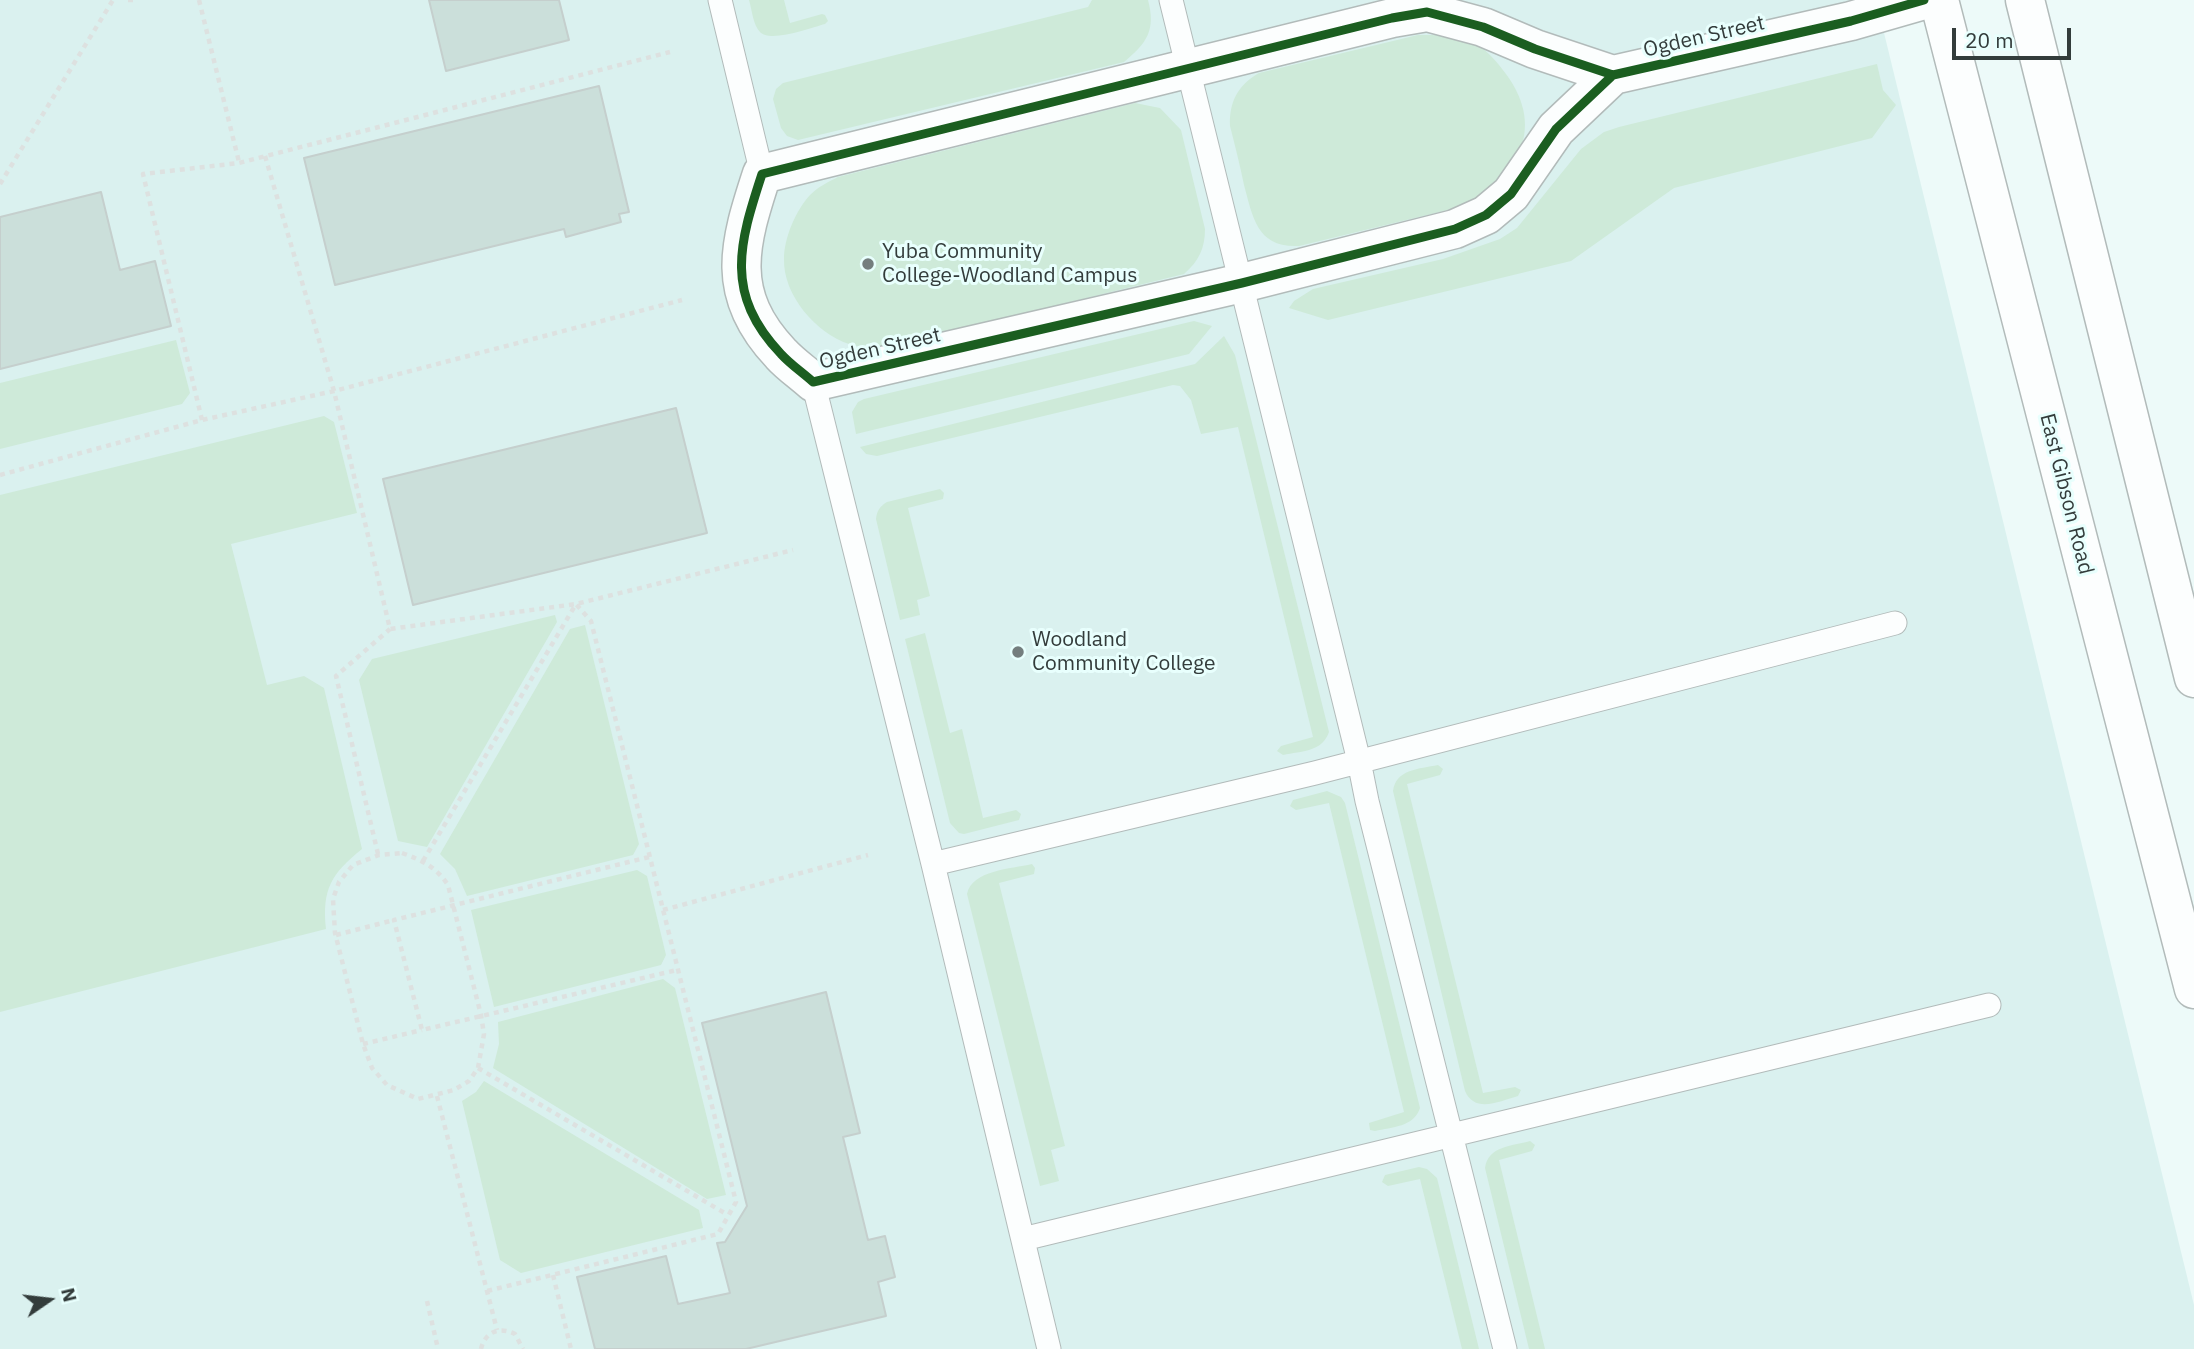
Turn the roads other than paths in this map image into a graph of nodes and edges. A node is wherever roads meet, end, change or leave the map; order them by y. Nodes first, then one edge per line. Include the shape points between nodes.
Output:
1 (720, 0) edge
2 (1171, 0) edge
3 (1924, 0) edge
4 (1939, 0) edge
5 (2025, 0) edge
6 (1188, 68) junction
7 (1613, 75) junction
8 (762, 174) junction
9 (1242, 283) junction
10 (813, 382) junction
11 (1895, 623) dead end
12 (2194, 678) edge
13 (1359, 761) junction
14 (933, 864) junction
15 (2194, 989) edge
16 (1989, 1005) dead end
17 (1452, 1135) junction
18 (1023, 1240) junction
19 (1049, 1349) edge
20 (1504, 1349) edge

1 - 8 lane
2 - 6 lane
3 - 7 street, Ogden Street
4 - 15 street, East Gibson Road
5 - 12 street
6 - 7 street via 1427,12 1483,27
6 - 8 street
6 - 9 lane
7 - 9 street, Ogden Street via 1556,129 1511,194 1486,215 1455,229
8 - 10 street, Ogden Street via 743,240 744,295 781,354
9 - 10 street, Ogden Street
9 - 13 lane
10 - 14 lane
11 - 13 lane
13 - 14 lane
13 - 17 lane
14 - 18 lane
16 - 17 lane
17 - 18 lane
17 - 20 lane
18 - 19 lane

